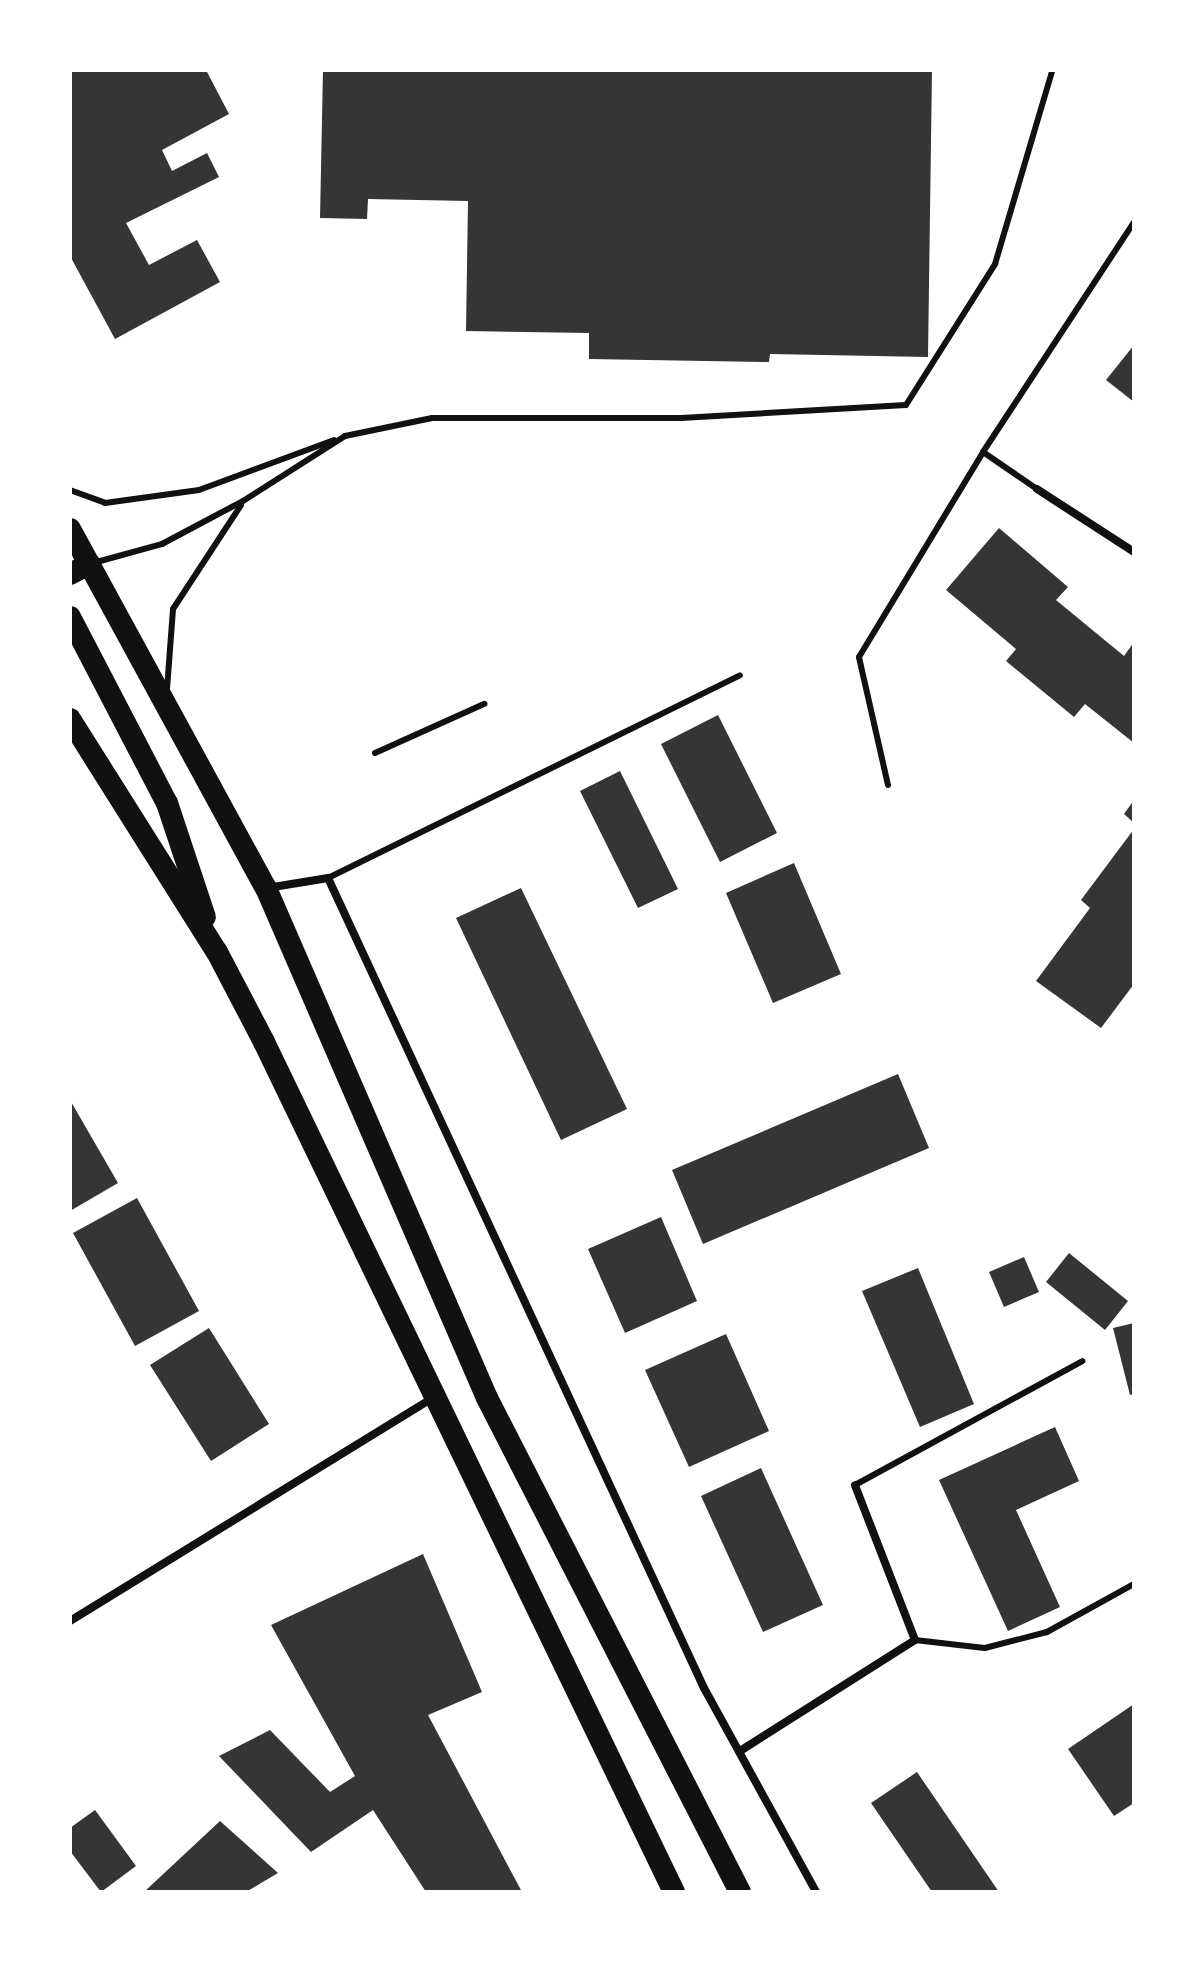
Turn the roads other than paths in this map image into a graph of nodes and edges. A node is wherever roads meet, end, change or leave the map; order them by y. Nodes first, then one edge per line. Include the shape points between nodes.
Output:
1 (1052, 72) dead end
2 (1134, 222) edge
3 (345, 436) junction
4 (983, 452) junction
5 (1037, 489) joint
6 (70, 490) edge
7 (243, 501) junction
8 (70, 529) edge
9 (1134, 552) edge
10 (80, 569) edge
11 (70, 617) edge
12 (740, 675) dead end
13 (166, 704) junction
14 (484, 704) dead end
15 (70, 719) edge
16 (375, 753) dead end
17 (888, 785) dead end
18 (328, 878) junction
19 (266, 888) junction
20 (217, 952) junction
21 (1082, 1361) dead end
22 (433, 1397) junction
23 (855, 1485) joint
24 (1134, 1584) edge
25 (70, 1621) edge
26 (915, 1640) junction
27 (740, 1751) junction
28 (674, 1892) edge
29 (740, 1892) edge
30 (816, 1892) edge

1 - 3 lane via 995,264 906,405 681,418 432,418
2 - 4 lane
3 - 6 lane via 199,490 105,503
3 - 7 lane
4 - 5 lane
4 - 17 lane via 859,657
5 - 9 street
7 - 10 lane via 162,544
7 - 13 lane via 173,609
8 - 10 highway
10 - 13 highway
11 - 20 highway via 167,803
12 - 18 lane
13 - 19 highway
14 - 16 lane
15 - 20 highway
18 - 19 street
18 - 27 street via 704,1688
19 - 29 highway via 487,1398
20 - 22 highway via 340,1193
21 - 23 lane
22 - 25 street
22 - 28 highway
23 - 26 street
24 - 26 lane via 1047,1632 985,1648
26 - 27 street
27 - 30 street

